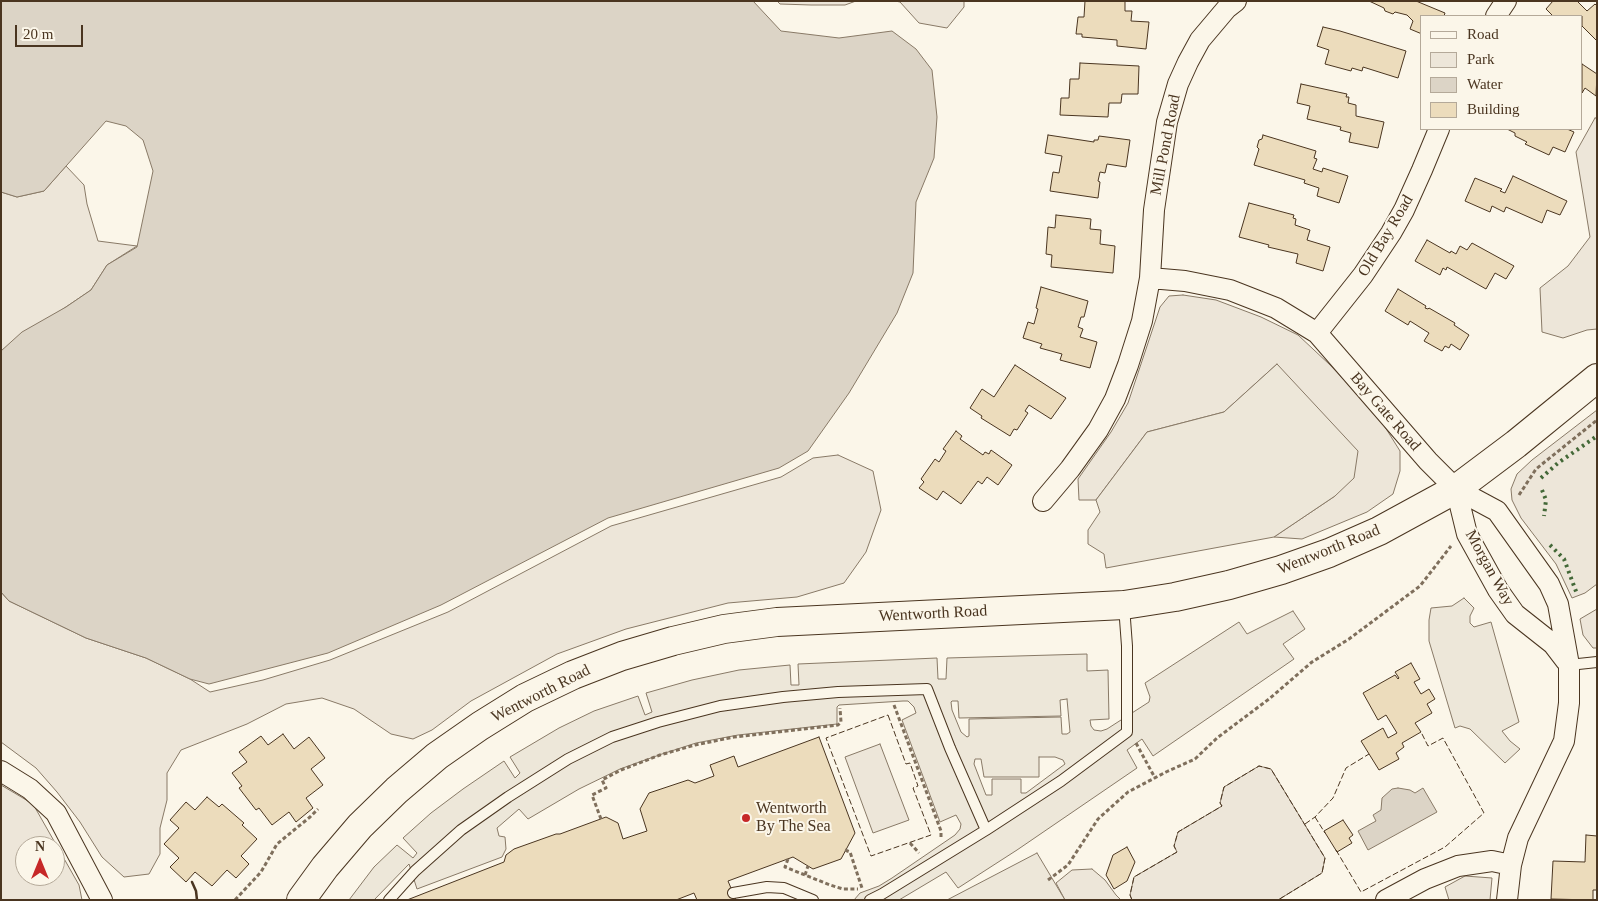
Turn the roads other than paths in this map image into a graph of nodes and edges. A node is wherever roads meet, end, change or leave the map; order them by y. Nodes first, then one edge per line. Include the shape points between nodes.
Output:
1 (1236, 1) edge
2 (1506, 1) edge
3 (1497, 15) edge
4 (1439, 130) edge
5 (1150, 278) junction
6 (1317, 334) junction
7 (1597, 378) edge
8 (1456, 489) junction
9 (1043, 502) dead end
10 (1124, 604) junction
11 (1597, 662) edge
12 (1569, 665) junction
13 (1, 771) edge
14 (986, 830) junction
15 (1511, 865) junction
16 (733, 893) dead end
17 (867, 897) edge
18 (102, 900) edge
19 (301, 900) edge
20 (389, 900) edge
21 (813, 900) edge
22 (1386, 900) edge
23 (1507, 900) edge

1 - 5 street, Mill Pond Road via 1200,40 1178,84 1161,159
2 - 3 street
4 - 6 street, Old Bay Road via 1391,233
5 - 6 street via 1230,290 1276,308
5 - 9 street, Mill Pond Road via 1142,321 1115,399 1098,430
6 - 8 street, Bay Gate Road
7 - 8 main road, Wentworth Road
8 - 10 main road, Wentworth Road via 1379,531 1281,570 1175,597
8 - 12 street, Morgan Way via 1467,534 1498,590 1515,614 1554,644
8 - 12 street, Morgan Way via 1497,511 1549,584 1558,604
10 - 14 lane via 1127,732
10 - 19 main road, Wentworth Road via 777,622 673,640 622,656 525,698 437,756 360,826
11 - 12 lane
12 - 15 street, Morgan Way via 1564,741 1518,838
13 - 18 street via 30,789 56,813
14 - 17 lane via 882,894
14 - 20 lane via 927,689 783,697 720,706 612,736 508,796 461,830 414,872
15 - 22 street via 1492,861 1458,866
15 - 23 street, Morgan Way
16 - 21 lane via 768,887 784,888

